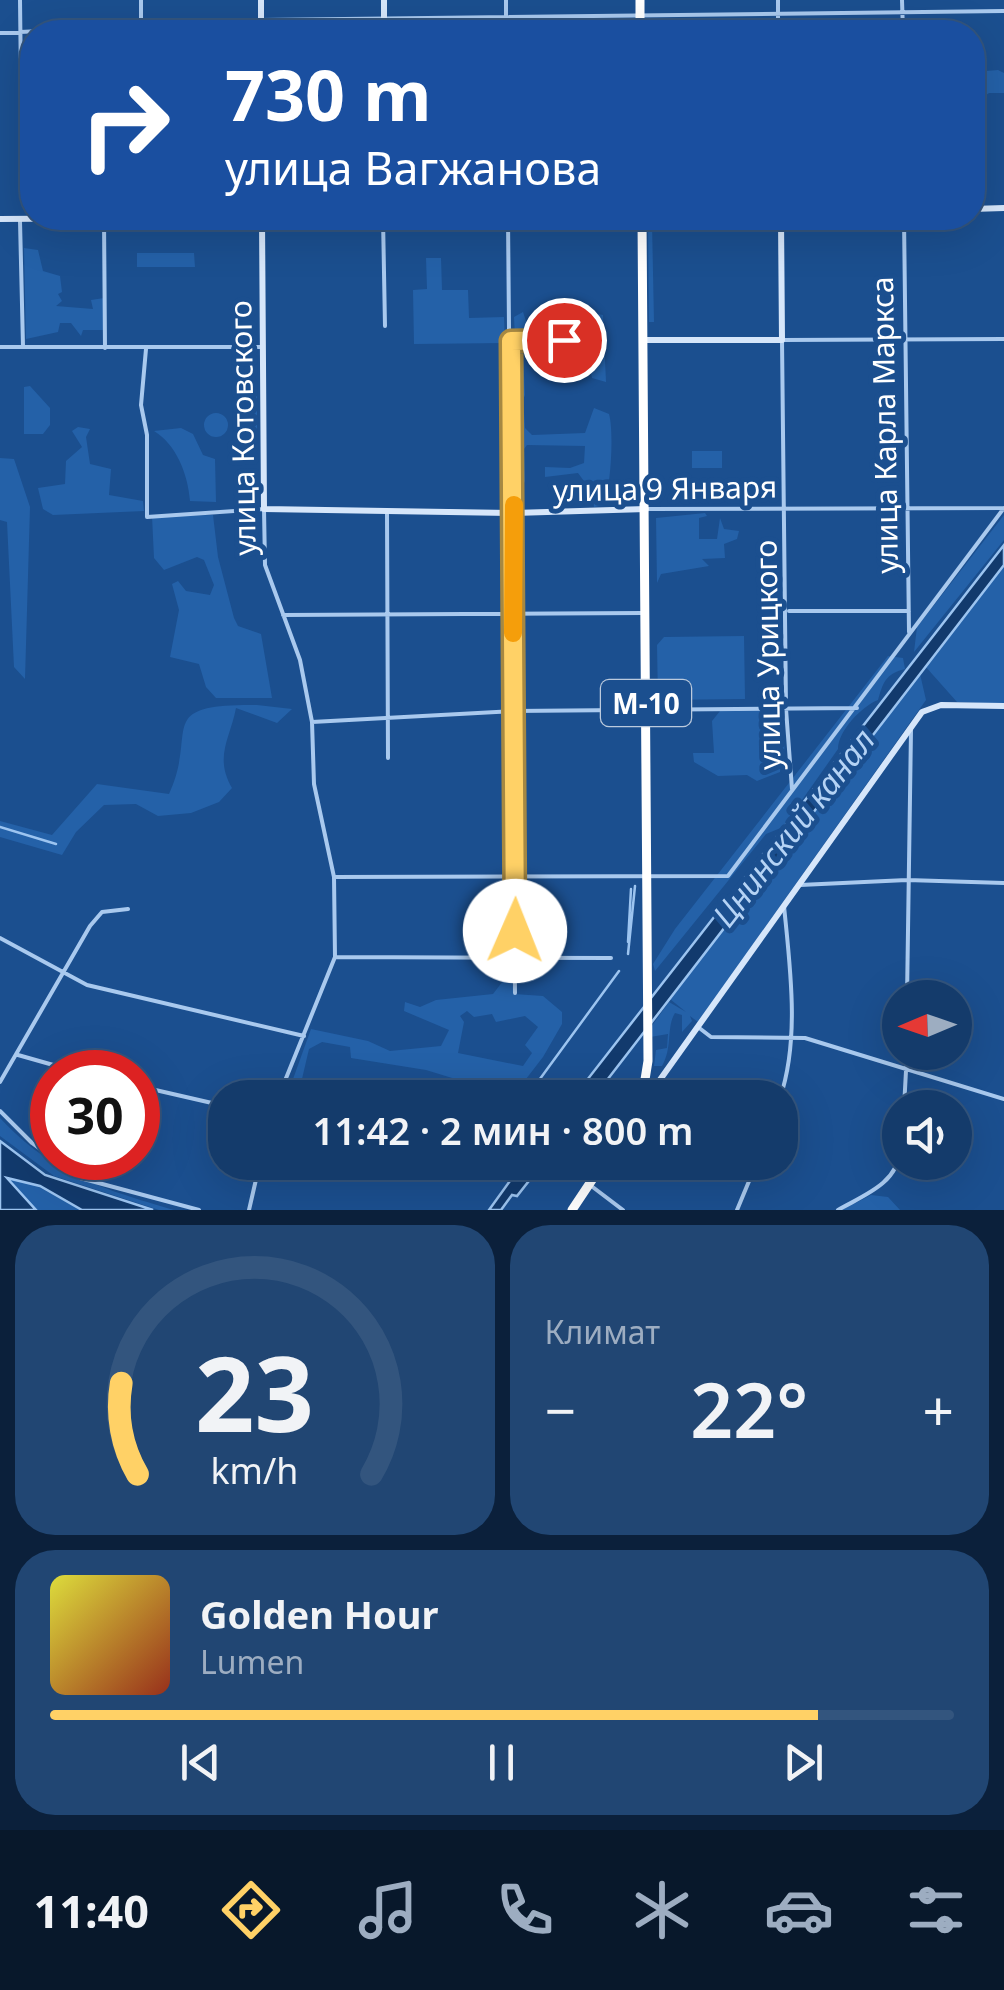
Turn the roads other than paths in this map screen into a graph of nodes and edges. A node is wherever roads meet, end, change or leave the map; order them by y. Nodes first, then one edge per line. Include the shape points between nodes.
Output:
1 (20, 0) edge
2 (261, 0) edge
3 (384, 0) edge
4 (506, 0) edge
5 (640, 0) edge
6 (778, 0) edge
7 (902, 0) edge
8 (1004, 11) edge
9 (902, 13) junction
10 (778, 14) junction
11 (640, 16) junction
12 (506, 18) junction
13 (384, 19) junction
14 (261, 20) joint
15 (640, 20) edge
16 (778, 20) edge
17 (902, 20) edge
18 (20, 30) joint
19 (0, 33) edge
20 (1, 219) edge
21 (20, 220) edge
22 (20, 230) edge
23 (104, 230) edge
24 (262, 230) edge
25 (383, 230) edge
26 (508, 230) edge
27 (642, 230) edge
28 (781, 230) edge
29 (904, 230) edge
30 (385, 326) dead end
31 (1004, 338) edge
32 (591, 340) dead end
33 (642, 340) junction
34 (782, 340) junction
35 (511, 341) junction
36 (906, 341) junction
37 (23, 346) junction
38 (263, 346) junction
39 (0, 347) edge
40 (105, 348) junction
41 (146, 349) junction
42 (264, 508) junction
43 (1004, 508) edge
44 (646, 509) junction
45 (787, 510) junction
46 (908, 510) junction
47 (387, 511) junction
48 (514, 513) junction
49 (787, 611) junction
50 (909, 611) junction
51 (514, 613) junction
52 (387, 614) junction
53 (646, 614) junction
54 (283, 615) junction
55 (910, 632) junction
56 (1004, 706) edge
57 (857, 708) junction
58 (646, 709) junction
59 (786, 709) junction
60 (512, 710) junction
61 (387, 718) junction
62 (312, 722) junction
63 (912, 726) junction
64 (388, 758) dead end
65 (792, 792) junction
66 (645, 876) junction
67 (334, 877) junction
68 (516, 877) junction
69 (906, 880) junction
70 (1004, 883) edge
71 (800, 885) junction
72 (784, 906) junction
73 (128, 908) dead end
74 (0, 938) edge
75 (335, 957) junction
76 (515, 958) junction
77 (611, 958) dead end
78 (66, 976) junction
79 (906, 980) edge
80 (516, 992) dead end
81 (698, 1027) junction
82 (304, 1036) junction
83 (789, 1041) junction
84 (18, 1055) junction
85 (30, 1058) edge
86 (882, 1062) edge
87 (906, 1070) joint
88 (647, 1074) junction
89 (660, 1078) joint
90 (286, 1080) edge
91 (646, 1080) edge
92 (783, 1080) edge
93 (0, 1082) edge
94 (905, 1090) edge
95 (160, 1091) edge
96 (1004, 1099) edge
97 (208, 1102) edge
98 (0, 1111) edge
99 (256, 1180) edge
100 (593, 1180) edge
101 (750, 1180) edge
102 (887, 1180) edge
103 (590, 1185) junction
104 (199, 1210) edge
105 (248, 1210) edge
106 (572, 1210) edge
107 (623, 1210) edge
108 (737, 1210) edge
109 (838, 1210) edge

1 - 18 street
2 - 14 street
3 - 13 street
4 - 12 street
5 - 11 highway
6 - 10 street
7 - 9 street
8 - 9 street
9 - 10 street
9 - 17 street
10 - 11 street
10 - 16 street
11 - 12 street
11 - 15 highway
12 - 13 street
13 - 14 street
18 - 19 street
20 - 21 street
22 - 37 street
23 - 40 street
24 - 38 street, улица Котовского
25 - 30 street
26 - 35 street
27 - 33 highway, М-10
28 - 34 street, улица Урицкого
29 - 36 street, улица Карла Маркса
31 - 36 street
32 - 35 street
33 - 34 street
33 - 44 highway, М-10
34 - 36 street
34 - 45 street, улица Урицкого
35 - 48 street
36 - 46 street, улица Карла Маркса
37 - 39 street
37 - 40 street
38 - 41 street
38 - 42 street, улица Котовского
40 - 41 street
41 - 42 street, улица 9 Января via 141,405 147,516
42 - 47 street, улица 9 Января
42 - 54 street, улица Котовского via 265,565
43 - 46 street, улица 9 Января
43 - 55 street
44 - 45 street, улица 9 Января
44 - 48 street, улица 9 Января
44 - 53 highway, М-10
45 - 46 street, улица 9 Января
45 - 49 street, улица Урицкого
46 - 50 street, улица Карла Маркса
47 - 48 street, улица 9 Января
47 - 52 street
48 - 51 street
49 - 50 street
49 - 59 street, улица Урицкого
50 - 55 street, улица Карла Маркса
51 - 52 street
51 - 53 street
51 - 60 street
52 - 54 street
52 - 61 street
53 - 58 highway, М-10
54 - 62 street, улица Котовского
55 - 57 street
56 - 63 street via 940,705 927,708
57 - 59 street
57 - 65 street
58 - 59 street
58 - 60 street
58 - 66 highway, М-10
59 - 65 street, улица Урицкого
60 - 61 street
60 - 68 street
61 - 62 street
61 - 64 street
62 - 67 street, улица Котовского via 314,784
63 - 69 street
63 - 71 street
65 - 66 street via 728,876
66 - 68 street
66 - 88 highway, М-10
67 - 68 street
67 - 75 street, улица Котовского
68 - 76 street
69 - 70 street
69 - 71 street
69 - 79 street
71 - 72 street
72 - 81 street
72 - 83 street
73 - 78 street via 102,912
74 - 78 street
75 - 76 street
75 - 82 street, улица Котовского
76 - 77 street
76 - 80 street
78 - 82 street
78 - 84 street
81 - 83 street via 711,1037
81 - 89 street
82 - 90 street, улица Котовского
83 - 86 street via 805,1038
83 - 92 street
84 - 85 street
84 - 93 street
87 - 94 street
87 - 96 street
88 - 89 street
88 - 91 highway, М-10
95 - 97 street
98 - 104 street via 80,1178
99 - 105 street
100 - 103 highway
101 - 108 street
102 - 109 street
103 - 106 highway
103 - 107 street

